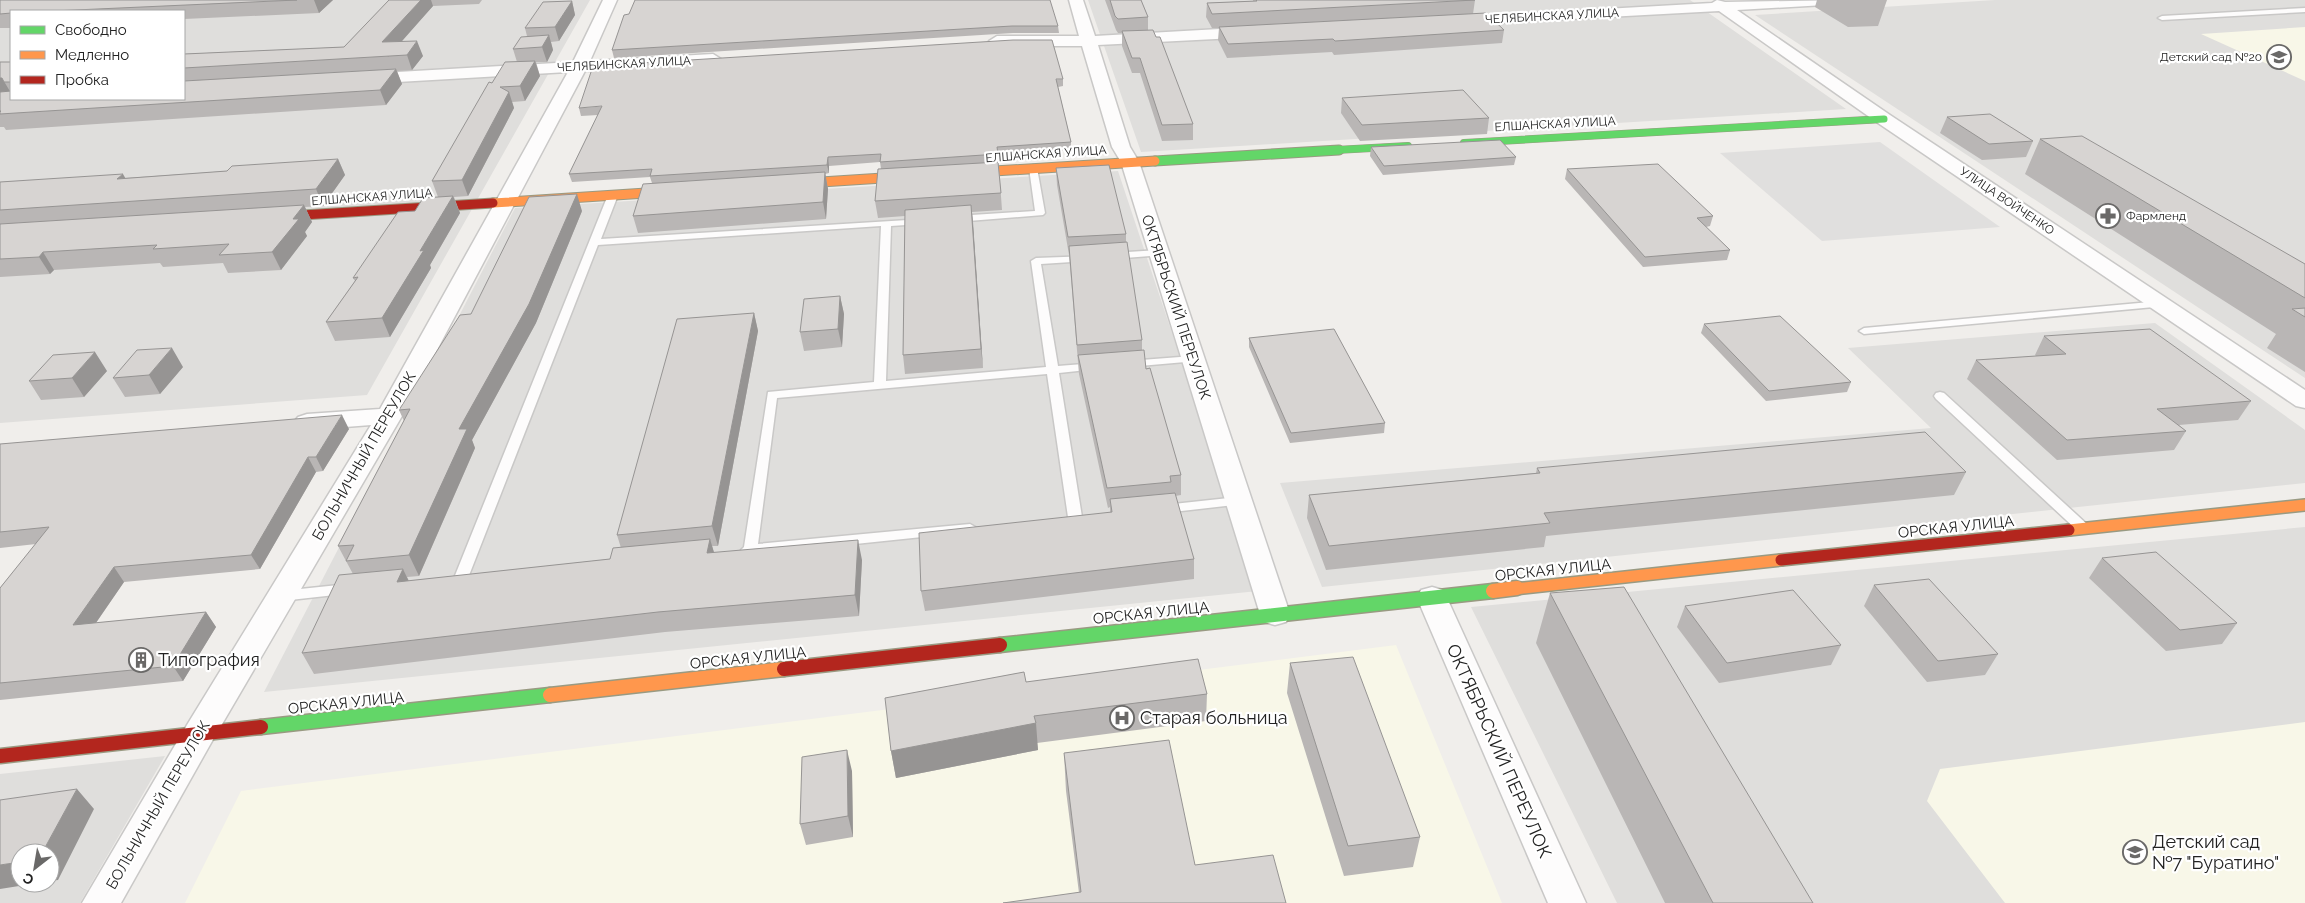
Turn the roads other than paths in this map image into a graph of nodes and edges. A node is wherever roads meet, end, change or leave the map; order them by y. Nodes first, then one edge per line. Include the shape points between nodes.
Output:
1 (610, 0) edge
2 (1076, 0) edge
3 (1842, 0) edge
4 (1717, 3) edge
5 (2305, 10) edge
6 (2162, 18) dead end
7 (1445, 22) edge
8 (1267, 32) edge
9 (1090, 41) junction
10 (984, 42) edge
11 (727, 58) edge
12 (579, 67) junction
13 (352, 80) edge
14 (1884, 119) junction
15 (1447, 144) edge
16 (1418, 146) edge
17 (1130, 162) junction
18 (1033, 168) junction
19 (955, 173) edge
20 (926, 175) edge
21 (779, 185) edge
22 (691, 190) edge
23 (613, 195) junction
24 (505, 202) junction
25 (258, 218) edge
26 (886, 223) junction
27 (596, 242) junction
28 (1159, 254) junction
29 (2161, 304) junction
30 (1864, 332) dead end
31 (1193, 359) junction
32 (1052, 370) junction
33 (880, 385) junction
34 (1940, 396) dead end
35 (2305, 400) edge
36 (389, 416) junction
37 (282, 424) edge
38 (1238, 501) junction
39 (2305, 505) edge
40 (1152, 510) edge
41 (1075, 517) edge
42 (986, 526) edge
43 (2084, 528) junction
44 (750, 550) junction
45 (731, 552) edge
46 (480, 576) edge
47 (366, 588) edge
48 (281, 596) junction
49 (1432, 598) junction
50 (1275, 614) junction
51 (199, 734) junction
52 (0, 756) edge
53 (102, 903) edge
54 (1567, 903) edge

1 - 12 street, БОЛЬНИЧНЫЙ ПЕРЕУЛОК
2 - 9 street, ОКТЯБРЬСКИЙ ПЕРЕУЛОК
3 - 4 street, ЧЕЛЯБИНСКАЯ УЛИЦА
4 - 7 street, ЧЕЛЯБИНСКАЯ УЛИЦА
4 - 14 street, УЛИЦА ВОЙЧЕНКО
5 - 6 lane
8 - 9 street
9 - 10 street
9 - 17 street, ОКТЯБРЬСКИЙ ПЕРЕУЛОК via 1121,147
11 - 12 street, ЧЕЛЯБИНСКАЯ УЛИЦА
12 - 13 street, ЧЕЛЯБИНСКАЯ УЛИЦА
12 - 24 street, БОЛЬНИЧНЫЙ ПЕРЕУЛОК
14 - 15 street, ЕЛШАНСКАЯ УЛИЦА
14 - 29 street, УЛИЦА ВОЙЧЕНКО
16 - 17 street, ЕЛШАНСКАЯ УЛИЦА
17 - 18 street, ЕЛШАНСКАЯ УЛИЦА
17 - 28 street, ОКТЯБРЬСКИЙ ПЕРЕУЛОК
18 - 19 street, ЕЛШАНСКАЯ УЛИЦА
18 - 26 lane via 1040,213
20 - 21 street
22 - 23 street, ЕЛШАНСКАЯ УЛИЦА
23 - 24 street, ЕЛШАНСКАЯ УЛИЦА
23 - 27 lane
24 - 25 street, ЕЛШАНСКАЯ УЛИЦА
24 - 36 street, БОЛЬНИЧНЫЙ ПЕРЕУЛОК
26 - 27 lane
26 - 33 lane
27 - 46 lane via 456,579
28 - 31 street, ОКТЯБРЬСКИЙ ПЕРЕУЛОК
28 - 32 lane via 1036,261
29 - 30 lane
29 - 35 street, УЛИЦА ВОЙЧЕНКО
31 - 32 lane
31 - 38 street, ОКТЯБРЬСКИЙ ПЕРЕУЛОК
32 - 33 lane
32 - 41 lane
33 - 44 lane via 772,395
34 - 43 lane
36 - 37 street
36 - 48 street, БОЛЬНИЧНЫЙ ПЕРЕУЛОК
38 - 40 lane
38 - 50 street, ОКТЯБРЬСКИЙ ПЕРЕУЛОК
39 - 43 street, ОРСКАЯ УЛИЦА
42 - 44 lane
43 - 49 street, ОРСКАЯ УЛИЦА
44 - 45 lane
47 - 48 lane
48 - 51 street, БОЛЬНИЧНЫЙ ПЕРЕУЛОК
49 - 50 street, ОРСКАЯ УЛИЦА
49 - 54 street, ОКТЯБРЬСКИЙ ПЕРЕУЛОК
50 - 51 street, ОРСКАЯ УЛИЦА
51 - 52 street, ОРСКАЯ УЛИЦА
51 - 53 street, БОЛЬНИЧНЫЙ ПЕРЕУЛОК

